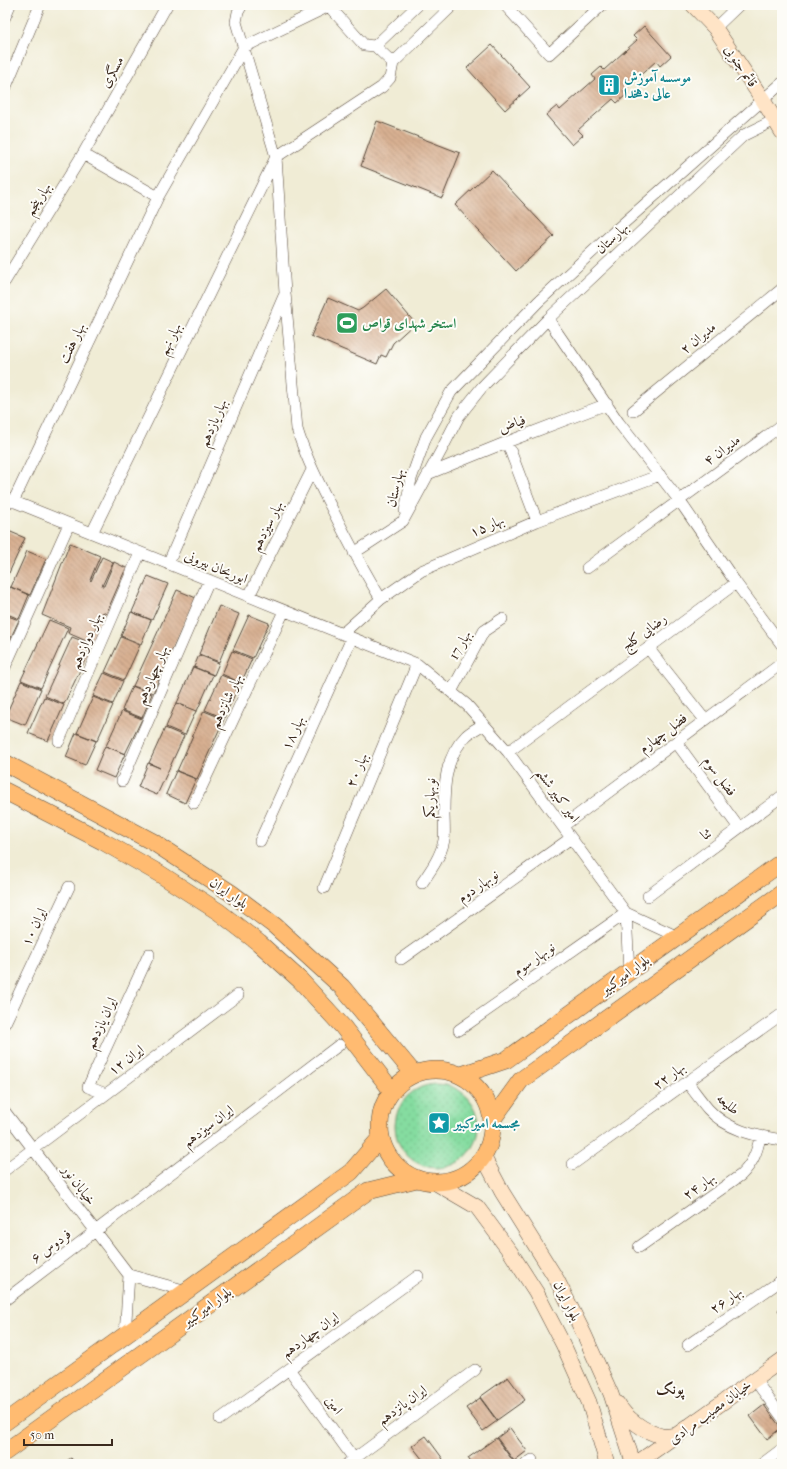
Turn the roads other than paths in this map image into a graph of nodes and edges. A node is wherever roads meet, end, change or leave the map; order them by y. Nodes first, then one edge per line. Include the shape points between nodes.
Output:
1 (10, 5) edge
2 (40, 5) edge
3 (167, 5) edge
4 (242, 5) edge
5 (329, 5) edge
6 (418, 5) edge
7 (453, 5) edge
8 (505, 5) edge
9 (602, 5) edge
10 (693, 5) edge
11 (739, 5) edge
12 (5, 17) edge
13 (715, 28) junction
14 (375, 46) junction
15 (244, 47) junction
16 (393, 63) junction
17 (782, 83) edge
18 (5, 89) edge
19 (763, 100) junction
20 (779, 126) edge
21 (83, 154) junction
22 (276, 157) junction
23 (158, 197) junction
24 (5, 281) edge
25 (782, 289) edge
26 (285, 293) junction
27 (548, 319) junction
28 (607, 404) junction
29 (634, 411) dead end
30 (782, 425) edge
31 (507, 442) junction
32 (312, 470) junction
33 (428, 474) junction
34 (660, 475) junction
35 (9, 500) edge
36 (679, 500) junction
37 (402, 521) junction
38 (537, 521) junction
39 (69, 524) junction
40 (92, 533) junction
41 (140, 553) junction
42 (354, 553) junction
43 (168, 564) junction
44 (588, 568) dead end
45 (209, 580) junction
46 (736, 583) junction
47 (249, 596) junction
48 (381, 599) junction
49 (284, 611) junction
50 (502, 619) dead end
51 (342, 634) junction
52 (352, 638) junction
53 (782, 645) edge
54 (648, 648) junction
55 (782, 663) edge
56 (417, 664) junction
57 (5, 667) edge
58 (451, 692) junction
59 (705, 720) junction
60 (484, 724) junction
61 (59, 740) dead end
62 (676, 742) junction
63 (508, 752) junction
64 (5, 762) edge
65 (122, 781) dead end
66 (5, 791) edge
67 (782, 796) edge
68 (194, 803) dead end
69 (563, 826) junction
70 (739, 828) junction
71 (572, 838) junction
72 (260, 841) dead end
73 (782, 862) edge
74 (422, 883) dead end
75 (69, 887) dead end
76 (324, 888) dead end
77 (782, 892) edge
78 (648, 896) dead end
79 (626, 913) junction
80 (678, 937) junction
81 (149, 954) dead end
82 (401, 959) dead end
83 (629, 972) junction
84 (238, 995) dead end
85 (782, 1014) edge
86 (5, 1023) edge
87 (459, 1030) dead end
88 (339, 1045) dead end
89 (414, 1074) junction
90 (461, 1075) junction
91 (687, 1082) junction
92 (392, 1091) junction
93 (106, 1094) junction
94 (5, 1112) edge
95 (492, 1120) junction
96 (381, 1137) junction
97 (760, 1137) junction
98 (782, 1140) edge
99 (33, 1149) junction
100 (484, 1156) junction
101 (573, 1164) dead end
102 (5, 1170) edge
103 (417, 1179) junction
104 (436, 1182) junction
105 (96, 1231) junction
106 (639, 1247) dead end
107 (129, 1275) junction
108 (418, 1276) dead end
109 (782, 1280) edge
110 (187, 1291) junction
111 (5, 1300) edge
112 (125, 1335) junction
113 (688, 1346) dead end
114 (782, 1360) edge
115 (289, 1369) junction
116 (475, 1370) dead end
117 (755, 1380) junction
118 (611, 1394) junction
119 (782, 1417) edge
120 (220, 1419) dead end
121 (5, 1422) edge
122 (678, 1435) junction
123 (782, 1449) edge
124 (5, 1452) edge
125 (635, 1461) edge
126 (350, 1462) edge
127 (605, 1462) edge
128 (762, 1464) edge

1 - 12 street
2 - 18 street
3 - 21 street, مسگری
4 - 15 street via 236,22
5 - 14 street via 364,45
5 - 15 street
6 - 14 street
7 - 16 street
8 - 9 street via 549,54
10 - 13 main road, قائم جنوبی
11 - 13 street
13 - 19 main road, قائم جنوبی
14 - 16 street
15 - 22 street
15 - 23 street, بهار هفت
16 - 22 street via 390,78 382,87
17 - 19 street, بهارستان
19 - 20 main road, قائم جنوبی
19 - 37 street, بهارستان via 538,302 451,392 426,437 411,479
20 - 27 street, بهارستان via 744,135
21 - 23 street
21 - 24 street, بهار پنجم
22 - 26 street
22 - 40 street, بهار نهم
23 - 35 street, بهار هفت
25 - 29 street, مدیران ۲
26 - 32 street via 298,429
26 - 43 street, بهار یازدهم
27 - 28 street
27 - 33 street, بهارستان via 482,387 459,416
28 - 31 street, فیاض
28 - 34 street
30 - 36 street, مدیران ۴
31 - 33 street, فیاض
31 - 38 street
32 - 42 street
32 - 47 street, بهار سیزدهم
33 - 37 street, بهارستان
34 - 36 street
34 - 38 street, بهار ۱۵
35 - 39 street, ابوریحان بیرونی
36 - 44 street, مدیران ۴
36 - 46 street
37 - 42 street
38 - 48 street, بهار ۱۵ via 421,571
39 - 40 street, ابوریحان بیرونی
39 - 57 street
40 - 41 street, ابوریحان بیرونی
41 - 43 street, ابوریحان بیرونی
41 - 61 street, بهار دوازدهم
42 - 48 street
43 - 45 street, ابوریحان بیرونی
45 - 47 street, ابوریحان بیرونی
45 - 65 street, بهار چهاردهم
46 - 53 street
46 - 54 street, رضایی کلج
47 - 49 street, ابوریحان بیرونی
48 - 51 street, بهار ۱۵
49 - 51 street, ابوریحان بیرونی
49 - 68 street, بهار شانزدهم
50 - 58 street, بهار 17 via 484,631
51 - 52 street, ابوریحان بیرونی
52 - 56 street, ابوریحان بیرونی
52 - 72 street, بهار ۱۸
54 - 59 street
54 - 63 street, رضایی کلج
55 - 59 street, فضل چهارم
56 - 58 street, امیر کبیر ششم
56 - 76 street, بهار ۲۰
58 - 60 street, امیر کبیر ششم
59 - 62 street, فضل چهارم
60 - 63 street, امیر کبیر ششم
60 - 74 street, نوبهار یکم via 467,735 451,758 446,772 444,840 435,865
62 - 69 street, فضل چهارم
62 - 70 street, فضل سوم
63 - 69 street, امیر کبیر ششم
64 - 89 main road, بلوار ایران via 153,842 275,926 342,987
66 - 92 main road, بلوار ایران via 160,874 219,912 259,943 300,980 343,1027
67 - 70 street, ثنا
69 - 71 street, امیر کبیر ششم
70 - 78 street, ثنا
71 - 79 street, امیر کبیر ششم
71 - 82 street, نوبهار دوم
73 - 80 main road, بلوار امیرکبیر
75 - 86 street, ایران ۱۰
77 - 95 main road, بلوار امیرکبیر via 521,1080
79 - 80 street, امیر کبیر ششم
79 - 83 street
79 - 87 street, نوبهار سوم
80 - 83 main road, بلوار امیرکبیر
81 - 93 street, ایران یازدهم via 88,1087
83 - 90 main road, بلوار امیرکبیر via 506,1060
84 - 93 street, ایران ۱۲
85 - 91 street, بهار ۲۲
88 - 105 street, ایران سیزدهم
89 - 90 main road via 446,1070
89 - 92 main road
90 - 95 main road via 480,1091 487,1102
91 - 97 street, طلیعه via 709,1110 729,1126
91 - 101 street, بهار ۲۲
92 - 96 main road via 381,1116
93 - 99 street, ایران ۱۲
94 - 99 street, خیابان نور
95 - 100 main road via 491,1139
96 - 103 main road via 388,1155 400,1170
96 - 110 main road, بلوار امیرکبیر via 351,1172
97 - 98 street, طلیعه
97 - 106 street, بهار ۲۴ via 754,1159 741,1175
99 - 102 street, ایران ۱۲
99 - 105 street, خیابان نور
100 - 104 main road via 471,1170 454,1179
100 - 118 main road, بلوار ایران via 502,1192 557,1280
103 - 104 main road
103 - 124 main road, بلوار امیرکبیر via 368,1191
104 - 127 main road, بلوار ایران via 476,1207 511,1253 536,1292 589,1402
105 - 107 street, خیابان نور
105 - 111 street, فردوس ۶
107 - 110 street
107 - 112 street
108 - 115 street, ایران چهاردهم
109 - 113 street, بهار ۲۶
110 - 112 main road, بلوار امیرکبیر
112 - 121 main road, بلوار امیرکبیر
114 - 117 main road, خیابان مصیب مرادی
115 - 120 street, ایران چهاردهم
115 - 126 street, امین
116 - 126 street, ایران پانزدهم
117 - 119 street
117 - 122 main road, خیابان مصیب مرادی
118 - 122 main road via 628,1416 647,1430 663,1436
118 - 125 main road, بلوار ایران
122 - 125 main road, خیابان مصیب مرادی
123 - 128 street
125 - 127 main road via 627,1454 618,1453

